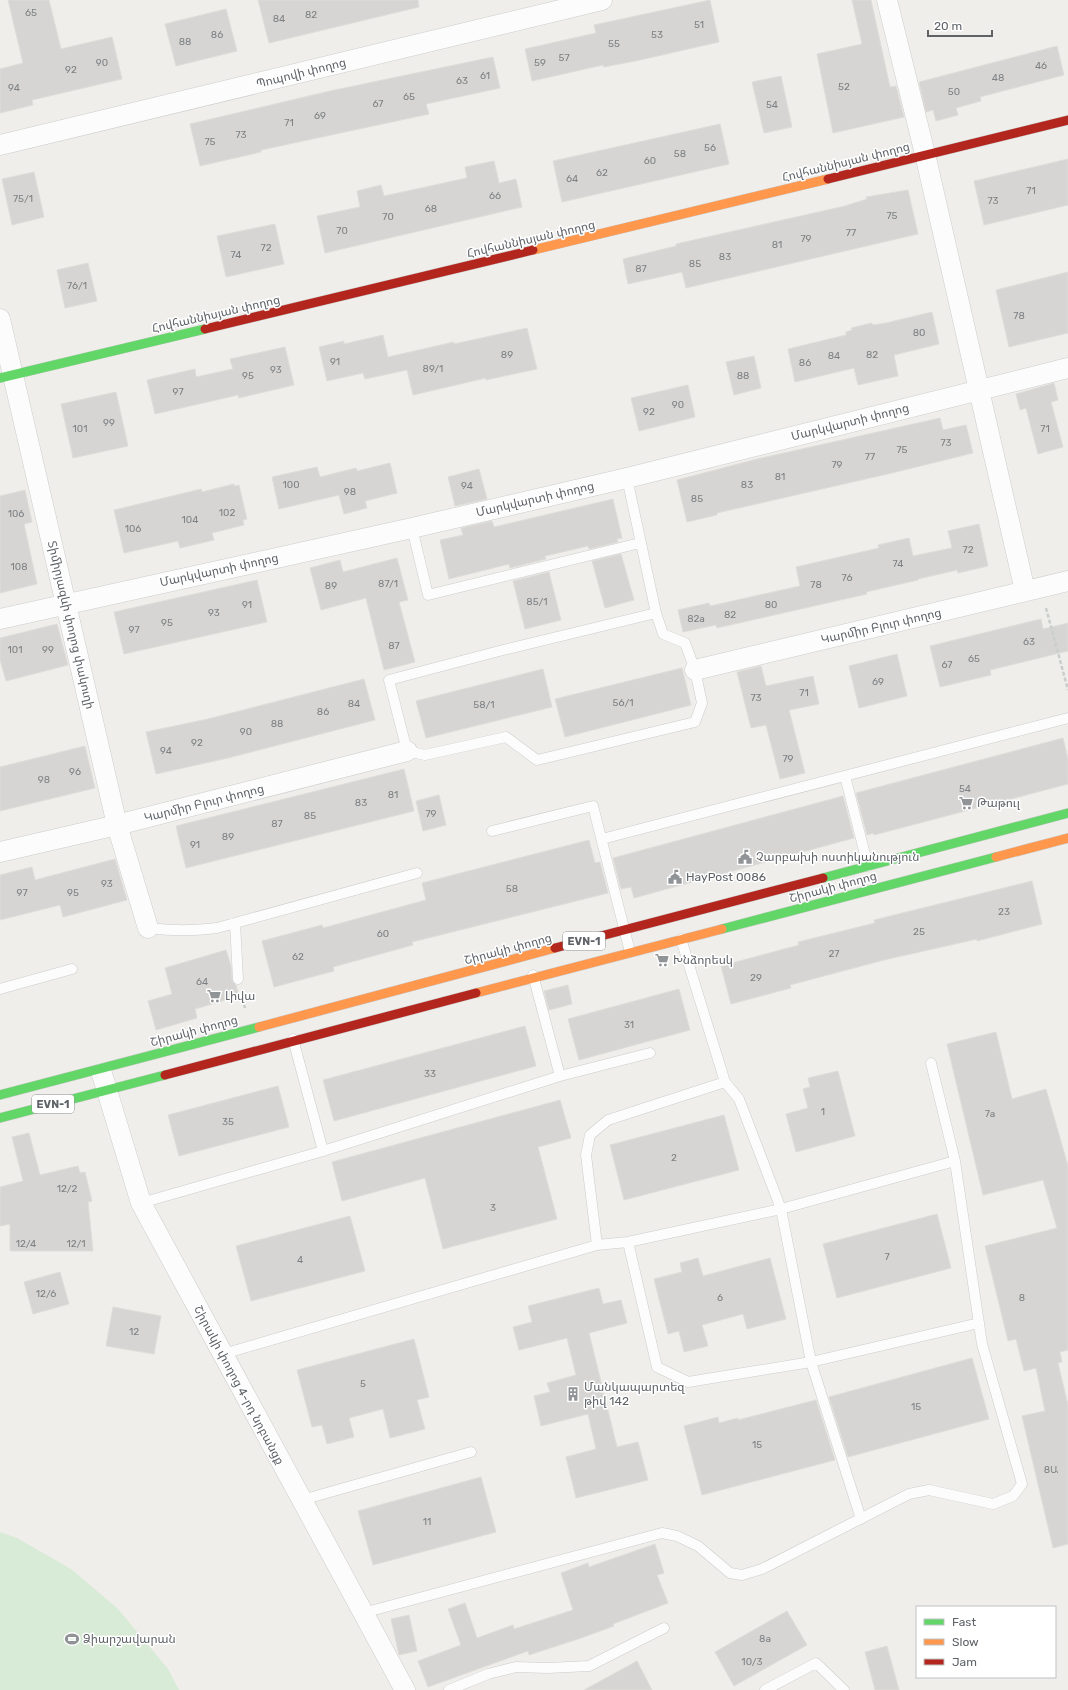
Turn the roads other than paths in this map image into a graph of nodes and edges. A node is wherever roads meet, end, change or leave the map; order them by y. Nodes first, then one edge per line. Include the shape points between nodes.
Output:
1 (602, 0) edge
2 (887, 0) edge
3 (1068, 120) edge
4 (0, 145) edge
5 (925, 154) junction
6 (0, 319) edge
7 (1068, 368) edge
8 (7, 376) edge
9 (979, 390) junction
10 (627, 478) junction
11 (412, 528) junction
12 (640, 542) junction
13 (1068, 581) edge
14 (1025, 591) junction
15 (66, 603) junction
16 (656, 613) junction
17 (0, 619) edge
18 (695, 670) junction
19 (1068, 718) edge
20 (408, 750) junction
21 (845, 776) junction
22 (1068, 813) edge
23 (117, 825) junction
24 (492, 831) dead end
25 (1068, 838) edge
26 (602, 839) junction
27 (0, 852) edge
28 (868, 866) junction
29 (417, 873) dead end
30 (235, 923) junction
31 (148, 928) joint
32 (624, 930) junction
33 (681, 939) junction
34 (630, 952) junction
35 (528, 956) junction
36 (72, 969) dead end
37 (534, 978) junction
38 (238, 979) dead end
39 (0, 990) edge
40 (288, 1019) junction
41 (293, 1041) junction
42 (650, 1053) dead end
43 (932, 1063) dead end
44 (100, 1068) junction
45 (560, 1076) junction
46 (725, 1082) junction
47 (107, 1090) junction
48 (0, 1095) edge
49 (0, 1118) edge
50 (323, 1151) junction
51 (955, 1161) junction
52 (141, 1203) junction
53 (781, 1209) junction
54 (628, 1242) junction
55 (597, 1245) junction
56 (979, 1323) junction
57 (223, 1354) junction
58 (811, 1362) junction
59 (471, 1452) dead end
60 (302, 1500) junction
61 (861, 1519) junction
62 (363, 1613) junction
63 (664, 1628) dead end
64 (405, 1690) edge
65 (449, 1690) edge
66 (765, 1690) edge
67 (844, 1690) edge

1 - 4 street, Պոպովի փողոց
2 - 5 street
3 - 5 main road, Հովհաննիսյան փողոց
5 - 8 main road, Հովհաննիսյան փողոց via 777,192
5 - 9 street
6 - 8 street, Տիմիրյազևի փողոց փակուղի
7 - 9 street, Մարկվարտի փողոց
8 - 15 street, Տիմիրյազևի փողոց փակուղի
9 - 10 street, Մարկվարտի փողոց
9 - 14 street
10 - 11 street, Մարկվարտի փողոց
10 - 12 lane
11 - 12 lane via 428,595
11 - 15 street, Մարկվարտի փողոց
12 - 16 lane
13 - 14 street, Կարմիր Բլուր փողոց
14 - 18 street, Կարմիր Բլուր փողոց
15 - 17 street, Մարկվարտի փողոց
15 - 23 street, Տիմիրյազևի փողոց փակուղի
16 - 18 lane via 663,634 685,643
16 - 20 lane via 388,680
18 - 20 lane via 702,703 695,722 537,760 506,737 425,755
19 - 21 lane
20 - 23 street, Կարմիր Բլուր փողոց
21 - 26 lane
21 - 28 lane
22 - 28 main road, Շիրակի փողոց / EVN-1
23 - 27 street, Կարմիր Բլուր փողոց
23 - 31 street, Տիմիրյազևի փողոց փակուղի
24 - 26 lane via 593,806
25 - 33 main road, Շիրակի փողոց / EVN-1
26 - 32 lane
28 - 32 main road, Շիրակի փողոց / EVN-1
29 - 30 lane
30 - 31 lane via 198,930 172,931
30 - 38 lane
32 - 34 lane
32 - 35 main road, Շիրակի փողոց / EVN-1
33 - 34 main road, Շիրակի փողոց / EVN-1
33 - 46 lane
34 - 37 main road, Շիրակի փողոց / EVN-1
35 - 37 lane
35 - 40 main road, Շիրակի փողոց / EVN-1
36 - 39 lane
37 - 41 main road, Շիրակի փողոց / EVN-1
37 - 45 lane
40 - 41 lane
40 - 44 main road, Շիրակի փողոց / EVN-1
41 - 47 main road, Շիրակի փողոց / EVN-1
41 - 50 lane
42 - 45 lane
43 - 51 lane
44 - 47 street, Շիրակի փողոց 4-րդ նրբանցք
44 - 48 main road, Շիրակի փողոց / EVN-1
45 - 50 lane
46 - 53 lane via 739,1099
46 - 55 lane via 608,1120 590,1135 586,1155
47 - 49 main road, Շիրակի փողոց / EVN-1
47 - 52 street, Շիրակի փողոց 4-րդ նրբանցք
50 - 52 lane
51 - 53 lane
51 - 56 lane
52 - 57 street, Շիրակի փողոց 4-րդ նրբանցք
53 - 54 lane
53 - 58 lane
54 - 55 lane
54 - 58 lane via 657,1367 688,1382
55 - 57 lane
56 - 58 lane
56 - 61 lane via 982,1344 1022,1484 1013,1496 993,1504 929,1490 909,1494
57 - 60 street, Շիրակի փողոց 4-րդ նրբանցք
58 - 61 lane
59 - 60 lane
60 - 62 street, Շիրակի փողոց 4-րդ նրբանցք
61 - 62 lane via 762,1569 742,1575 730,1573 698,1546 677,1536 662,1533
62 - 64 street, Շիրակի փողոց 4-րդ նրբանցք
63 - 65 lane via 589,1666 516,1667 488,1674
66 - 67 lane via 816,1663

